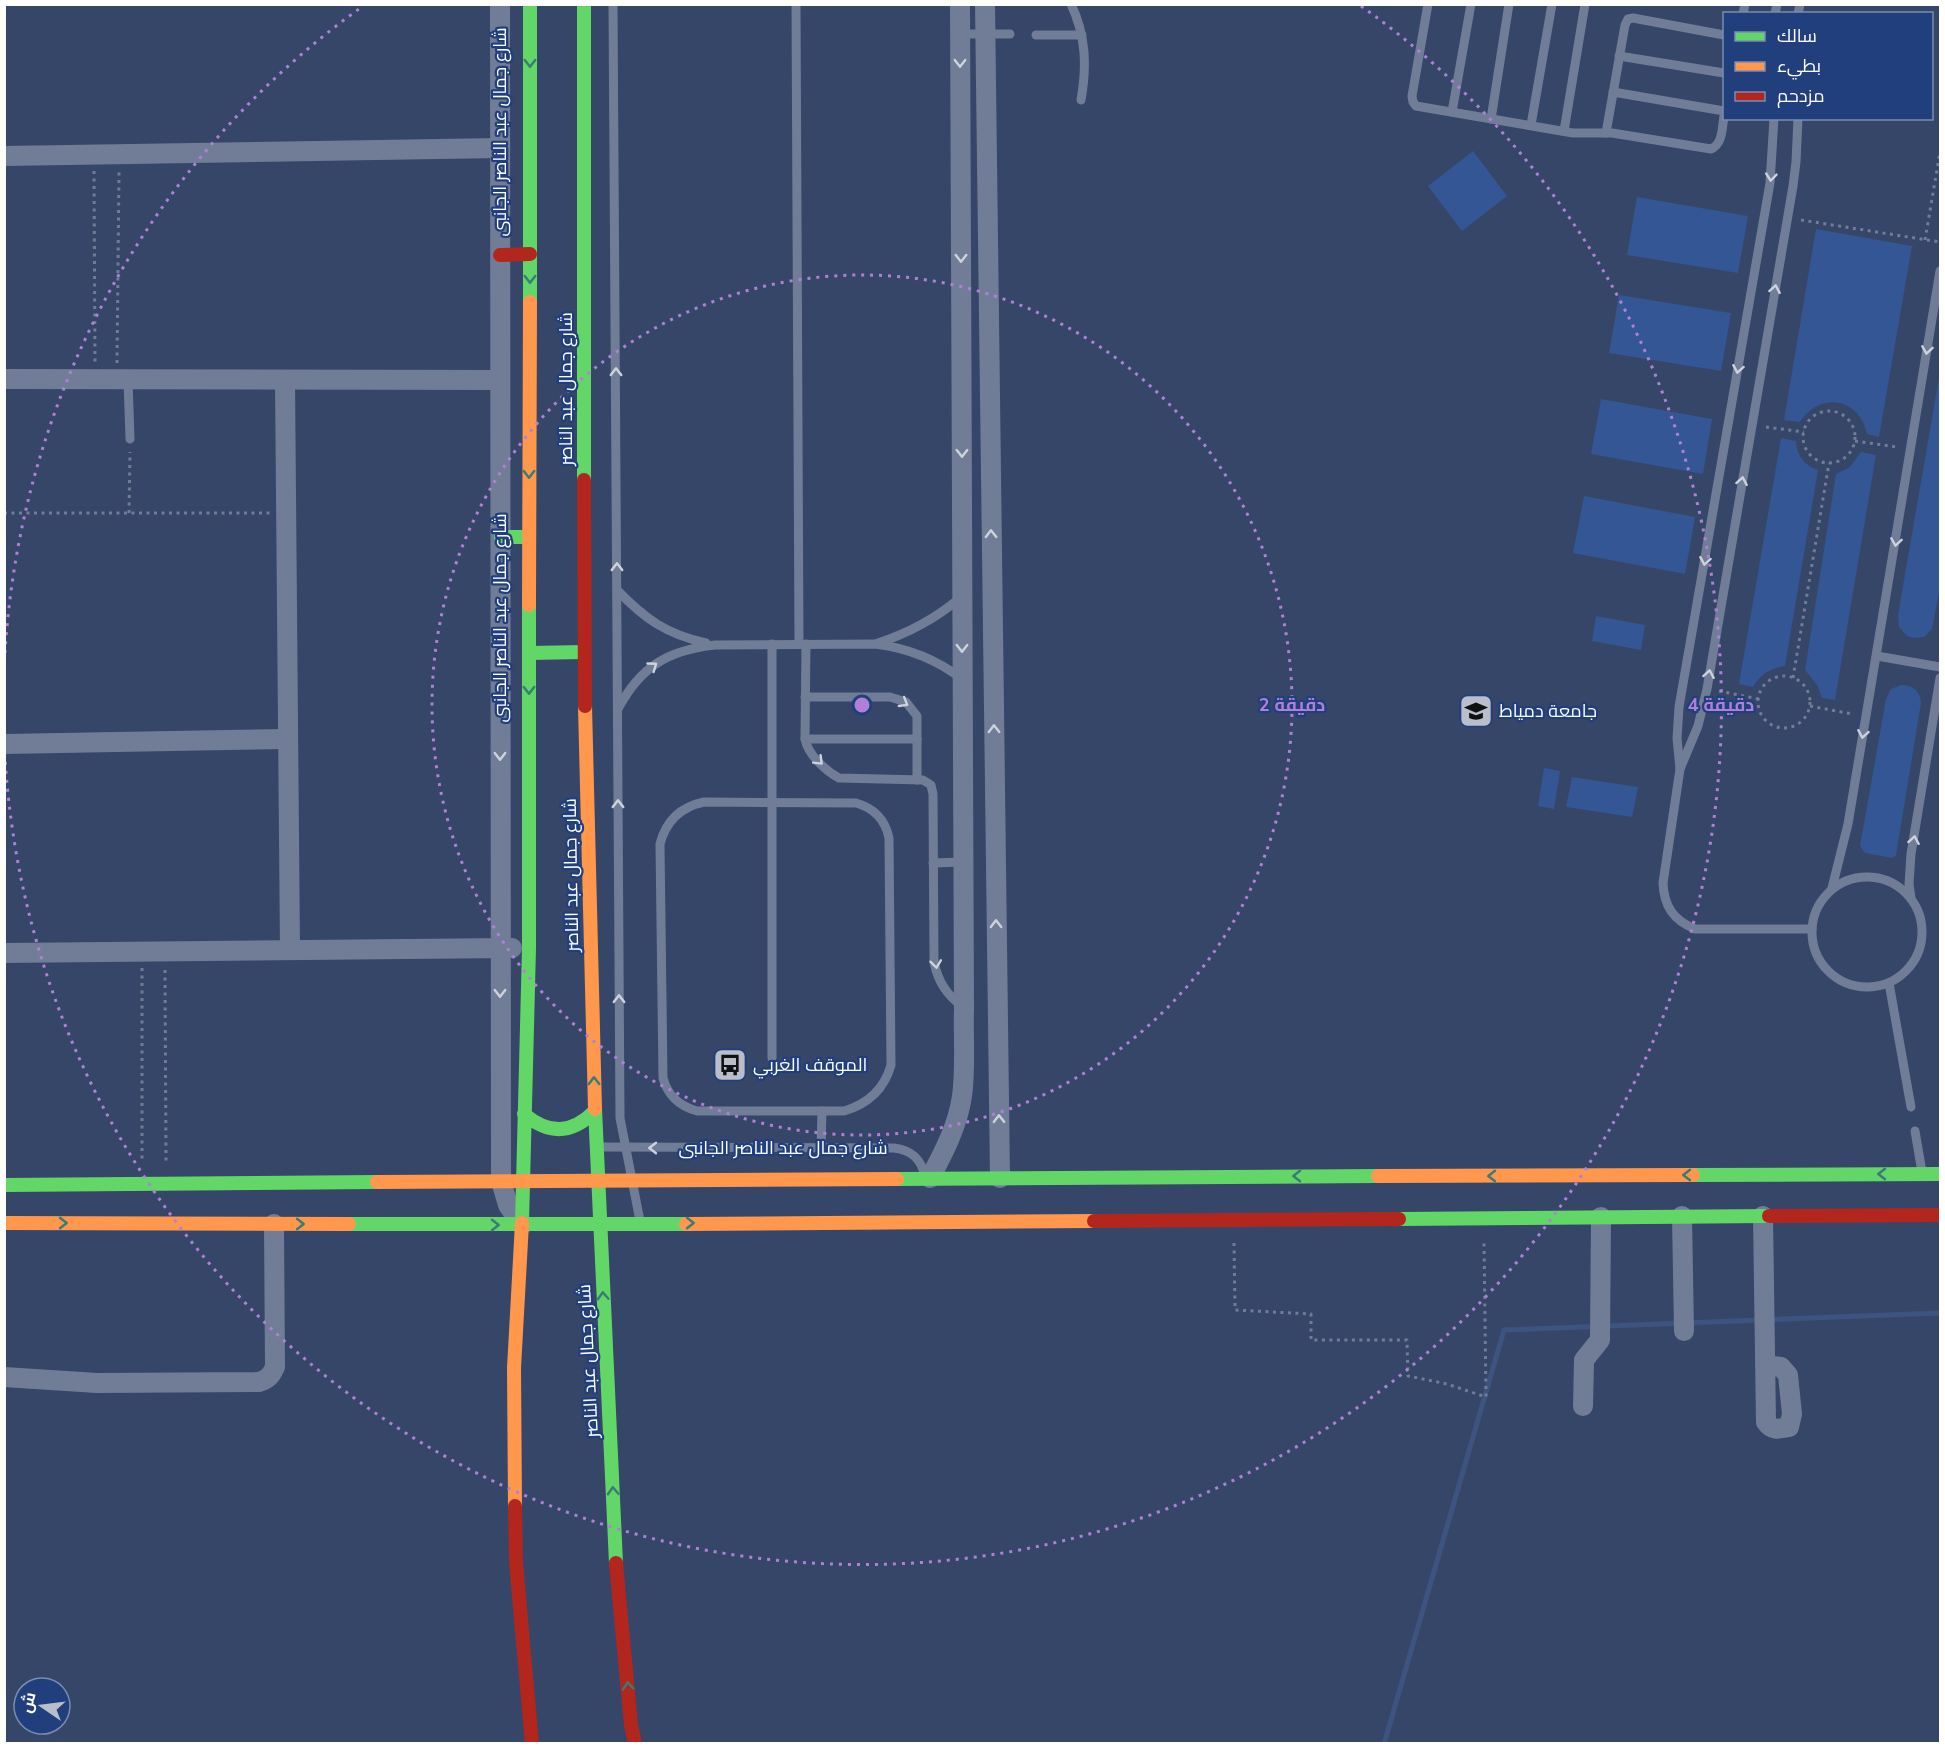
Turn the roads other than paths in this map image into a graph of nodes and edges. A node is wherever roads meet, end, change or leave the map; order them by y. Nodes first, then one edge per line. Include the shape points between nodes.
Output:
1 (500, 4) edge
2 (530, 4) edge
3 (584, 4) edge
4 (613, 4) edge
5 (796, 4) edge
6 (960, 4) edge
7 (985, 4) edge
8 (1071, 4) edge
9 (1428, 4) edge
10 (1471, 4) edge
11 (1509, 4) edge
12 (1552, 4) edge
13 (1585, 4) edge
14 (960, 34) junction
15 (985, 34) junction
16 (1010, 34) dead end
17 (1723, 34) edge
18 (1036, 35) dead end
19 (1082, 35) junction
20 (1619, 56) junction
21 (1723, 73) edge
22 (1613, 92) junction
23 (1081, 100) dead end
24 (1723, 111) edge
25 (1452, 112) junction
26 (1491, 119) junction
27 (1724, 120) edge
28 (1774, 120) edge
29 (1798, 120) edge
30 (1531, 125) junction
31 (1564, 131) junction
32 (1606, 133) junction
33 (500, 148) junction
34 (4, 156) edge
35 (530, 254) junction
36 (500, 255) junction
37 (1941, 271) edge
38 (4, 379) edge
39 (122, 380) junction
40 (285, 380) junction
41 (500, 380) junction
42 (130, 439) road end
43 (501, 537) junction
44 (529, 537) junction
45 (617, 590) junction
46 (962, 597) junction
47 (772, 644) junction
48 (803, 644) junction
49 (875, 644) junction
50 (715, 645) junction
51 (584, 652) junction
52 (529, 653) junction
53 (1877, 656) junction
54 (1941, 667) edge
55 (1941, 678) edge
56 (962, 679) junction
57 (805, 697) junction
58 (618, 711) junction
59 (288, 739) junction
60 (805, 739) junction
61 (917, 739) junction
62 (4, 744) edge
63 (1680, 770) junction
64 (917, 780) junction
65 (772, 802) junction
66 (963, 862) junction
67 (933, 863) junction
68 (1833, 888) junction
69 (1911, 898) junction
70 (1812, 929) junction
71 (500, 948) junction
72 (529, 948) junction
73 (290, 950) junction
74 (4, 952) edge
75 (1889, 983) junction
76 (964, 1008) junction
77 (772, 1058) dead end
78 (1911, 1107) dead end
79 (595, 1111) junction
80 (822, 1111) junction
81 (524, 1114) junction
82 (1915, 1131) dead end
83 (596, 1147) junction
84 (625, 1148) junction
85 (821, 1148) junction
86 (1923, 1174) junction
87 (1941, 1174) edge
88 (928, 1178) junction
89 (1000, 1178) junction
90 (597, 1180) junction
91 (501, 1181) junction
92 (523, 1181) junction
93 (632, 1181) junction
94 (4, 1185) edge
95 (1941, 1215) edge
96 (1682, 1216) junction
97 (1763, 1216) junction
98 (1601, 1217) junction
99 (4, 1223) edge
100 (640, 1223) junction
101 (274, 1224) junction
102 (522, 1225) junction
103 (599, 1225) junction
104 (1684, 1330) dead end
105 (1765, 1365) dead end
106 (4, 1377) edge
107 (1583, 1406) dead end
108 (532, 1743) edge
109 (635, 1743) edge

1 - 33 street, شارع جمال عبد الناصر الجانبى
2 -> 35 main road, شارع جمال عبد الناصر
3 - 51 main road, شارع جمال عبد الناصر
45 -> 4 lane
5 - 48 lane
6 - 14 street
7 - 15 street
8 - 19 lane
9 - 25 lane via 1412,99 1416,106
10 - 25 lane
11 - 26 lane
12 - 30 lane
13 - 31 lane
14 - 15 lane
14 -> 46 street
15 - 16 lane
89 -> 15 street
17 - 20 lane via 1631,18 1625,25
18 - 19 lane
19 - 23 lane via 1085,57
20 - 21 lane
20 - 22 lane
22 - 24 lane
22 - 32 lane
25 - 26 lane
26 - 30 lane
27 - 32 lane via 1720,141 1711,149
28 -> 63 lane via 1770,183 1679,707
63 -> 29 lane via 1698,726 1707,689 1788,217
30 - 31 lane
31 - 32 lane
33 - 34 street
33 - 36 street, شارع جمال عبد الناصر الجانبى
35 - 36 main road
35 -> 44 main road, شارع جمال عبد الناصر
36 - 41 street, شارع جمال عبد الناصر الجانبى
37 -> 53 lane
38 - 39 street
39 - 40 street
39 - 42 lane
40 - 41 street
40 - 59 street
41 - 43 street, شارع جمال عبد الناصر الجانبى
43 - 44 main road
43 -> 71 street, شارع جمال عبد الناصر الجانبى
44 - 52 main road, شارع جمال عبد الناصر
45 - 50 lane via 660,627 687,639
45 - 58 lane
46 - 49 lane via 912,630
46 -> 56 street
47 - 48 lane
47 - 50 lane
47 - 65 lane
48 - 49 lane
48 - 57 lane
49 - 56 lane via 922,654
58 -> 50 lane via 640,676 656,663 674,653
51 - 52 main road
79 -> 51 main road, شارع جمال عبد الناصر
52 -> 72 main road, شارع جمال عبد الناصر
53 - 54 lane
53 -> 68 lane
69 -> 55 lane via 1911,854
56 - 66 street
57 - 60 lane
57 -> 61 lane via 898,699 913,708 917,716
84 -> 58 lane via 620,1118
59 - 62 street
59 - 73 street
60 - 61 lane
60 -> 64 lane via 810,752 839,778
61 - 64 lane
63 - 70 lane via 1663,883 1663,895 1674,916 1695,928
64 - 67 lane via 928,782 933,789
65 - 77 lane
65 - 80 lane via 864,805 883,821 889,838 891,1065 884,1083 863,1104 844,1111
65 - 80 lane via 696,804 674,817 663,834 663,1078 678,1104 697,1111
66 - 67 lane
66 - 76 street
67 -> 76 lane via 936,970 942,987
68 - 69 lane via 1852,879 1874,877 1894,884
68 - 70 lane via 1818,906
69 - 75 lane via 1921,918 1922,940 1914,961
70 - 75 lane via 1815,951 1835,978 1867,988
71 - 72 street
71 - 73 street
71 -> 91 street, شارع جمال عبد الناصر الجانبى
72 - 81 main road, شارع جمال عبد الناصر
73 - 74 street
75 - 78 lane
76 - 88 street via 958,1117
79 - 81 main road via 574,1128 556,1130 538,1125
79 - 83 main road, شارع جمال عبد الناصر
80 - 85 lane
81 - 92 main road, شارع جمال عبد الناصر
82 - 86 lane
83 - 84 lane, شارع جمال عبد الناصر الجانبى
83 - 90 main road, شارع جمال عبد الناصر
85 -> 84 lane, شارع جمال عبد الناصر الجانبى
84 - 93 lane
85 - 88 lane, شارع جمال عبد الناصر الجانبى via 903,1149 918,1159
86 - 87 main road
86 -> 89 main road
88 - 89 main road
88 - 93 main road
90 - 92 main road
90 - 93 main road
90 - 103 main road, شارع جمال عبد الناصر
91 - 92 main road
91 - 94 main road
91 - 102 street, شارع جمال عبد الناصر الجانبى via 508,1205
92 - 102 main road, شارع جمال عبد الناصر
93 - 100 lane
95 - 97 main road
96 - 97 main road
96 - 98 main road
96 - 104 street
97 - 105 street
100 -> 98 main road
98 - 107 street via 1600,1340 1584,1360
99 -> 101 main road
100 - 103 main road
101 -> 102 main road
101 - 106 street via 275,1367 267,1379 98,1383
102 - 103 main road
102 - 108 main road, شارع جمال عبد الناصر via 514,1368 516,1563
109 -> 103 main road, شارع جمال عبد الناصر via 616,1557

